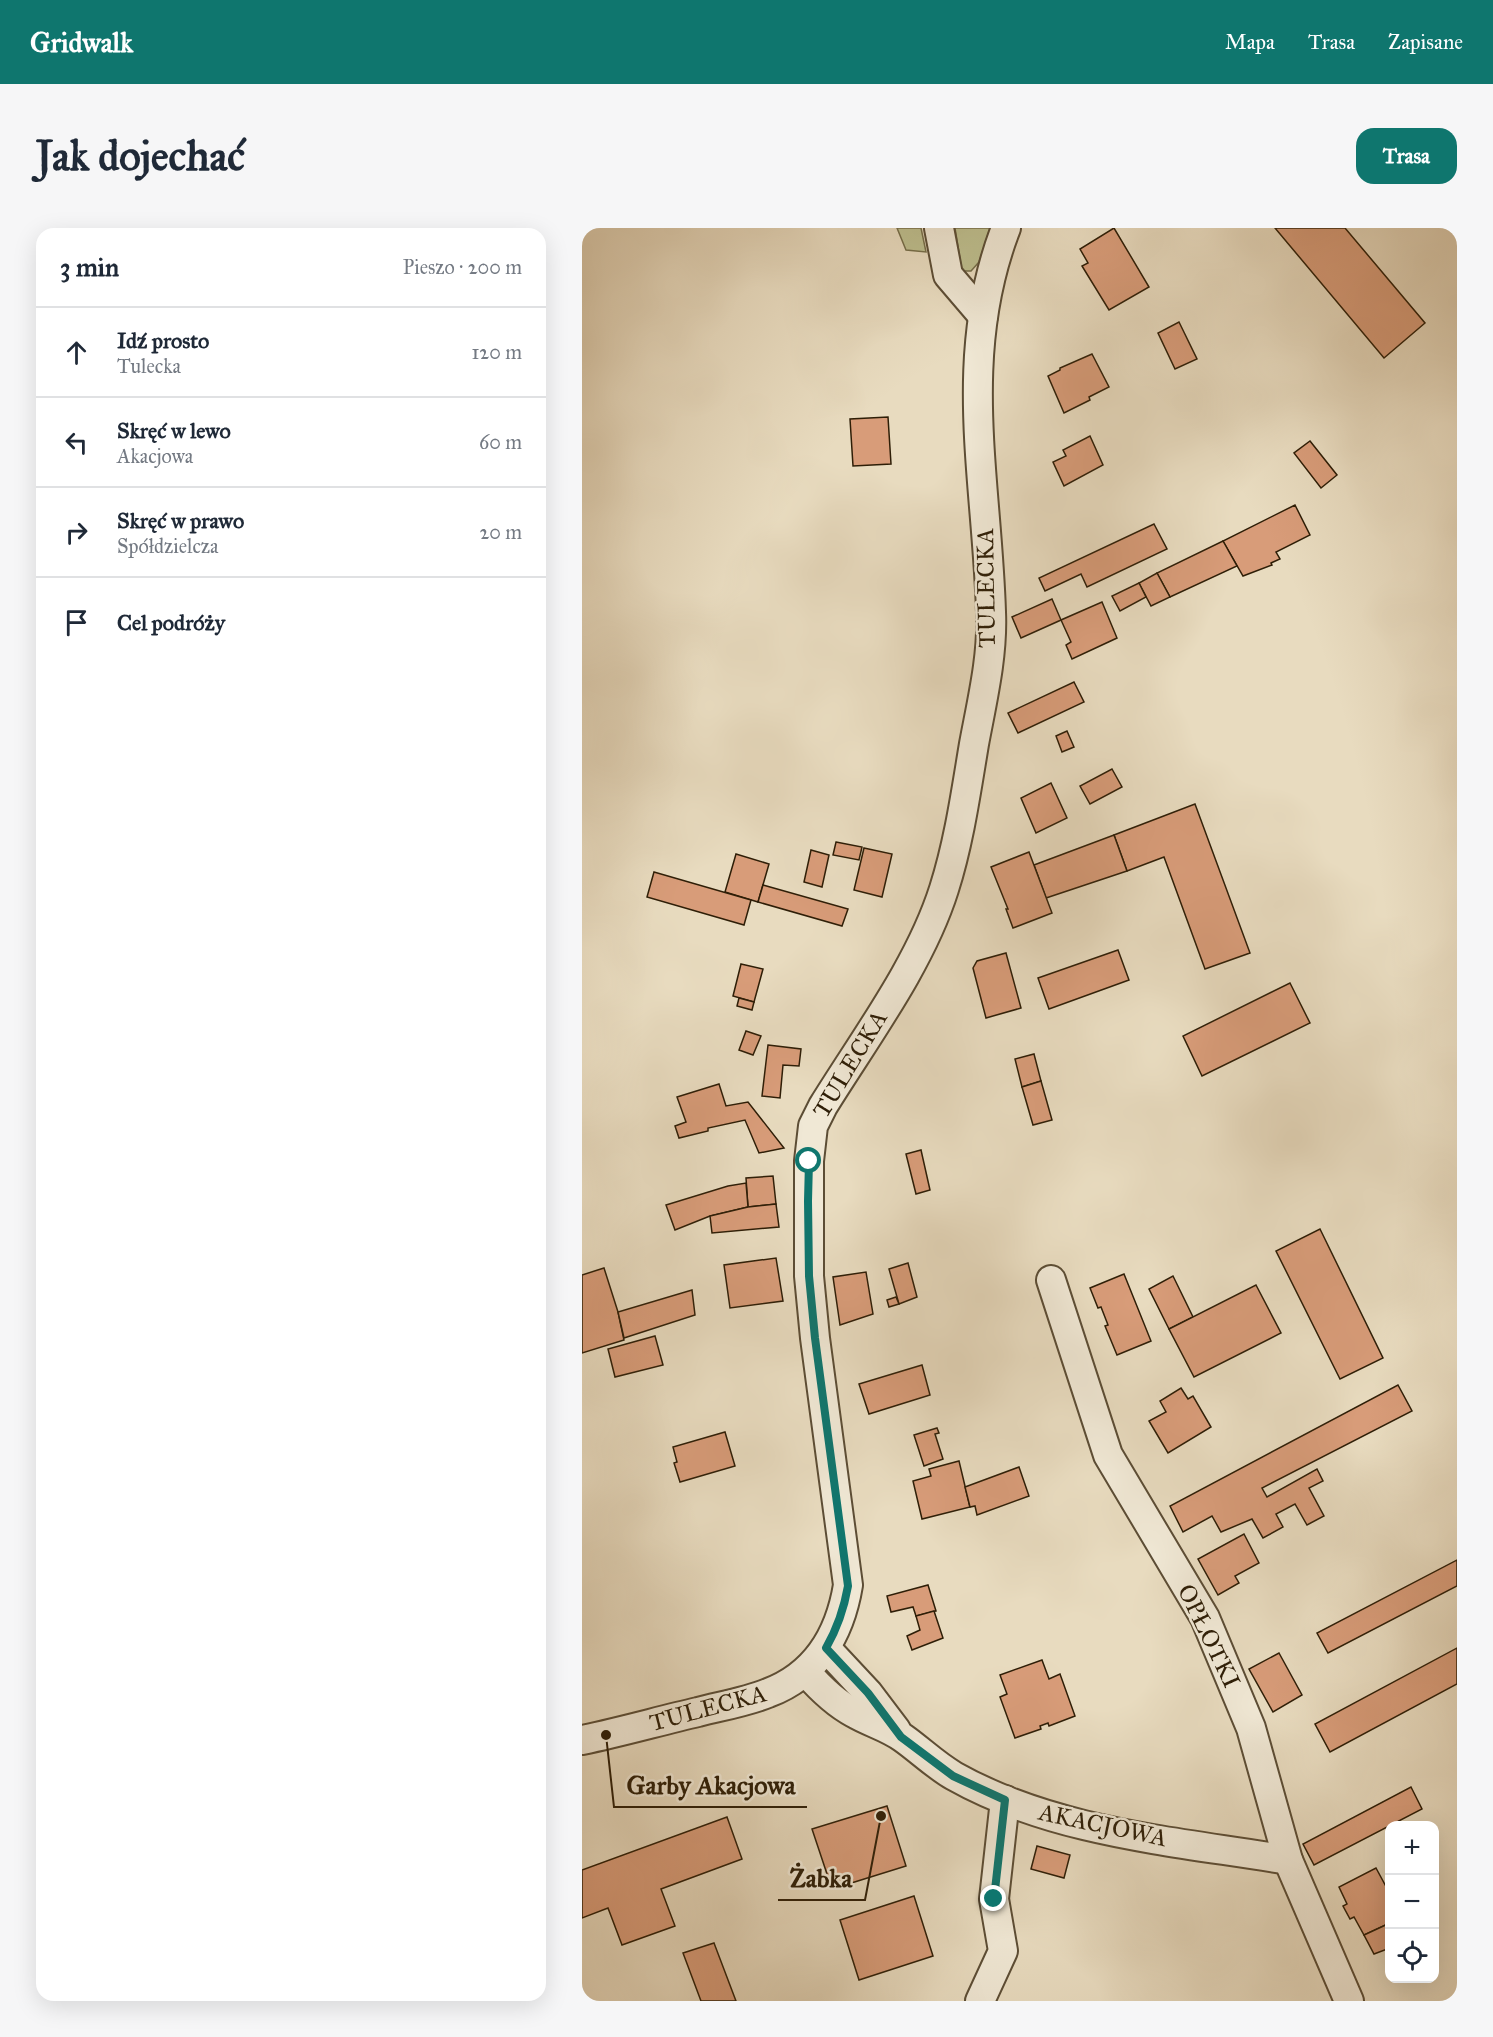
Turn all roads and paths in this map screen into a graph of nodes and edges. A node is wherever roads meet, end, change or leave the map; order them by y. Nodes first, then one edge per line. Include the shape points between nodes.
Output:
1 (939, 228) edge
2 (1006, 228) edge
3 (982, 316) junction
4 (1051, 1280) dead end
5 (826, 1648) junction
6 (806, 1672) junction
7 (901, 1737) junction
8 (582, 1740) edge
9 (1005, 1800) junction
10 (1288, 1860) junction
11 (980, 2001) edge
12 (1349, 2001) edge

1 - 3 street via 948,275
2 - 3 street, TULECKA
3 - 5 street, TULECKA via 976,385 991,614 984,690 954,851 944,889 912,962 813,1126 809,1276 848,1586 844,1608
4 - 10 street, OPŁOTKI via 1108,1455 1205,1618 1251,1728
5 - 6 street, TULECKA
5 - 7 street, AKACJOWA via 868,1693
6 - 7 street, AKACJOWA via 825,1693 853,1713
6 - 8 street, TULECKA via 766,1694
7 - 9 street, AKACJOWA via 953,1776
9 - 10 street, AKACJOWA via 1098,1829
9 - 11 street via 994,1899 1003,1951
10 - 12 street, OPŁOTKI

